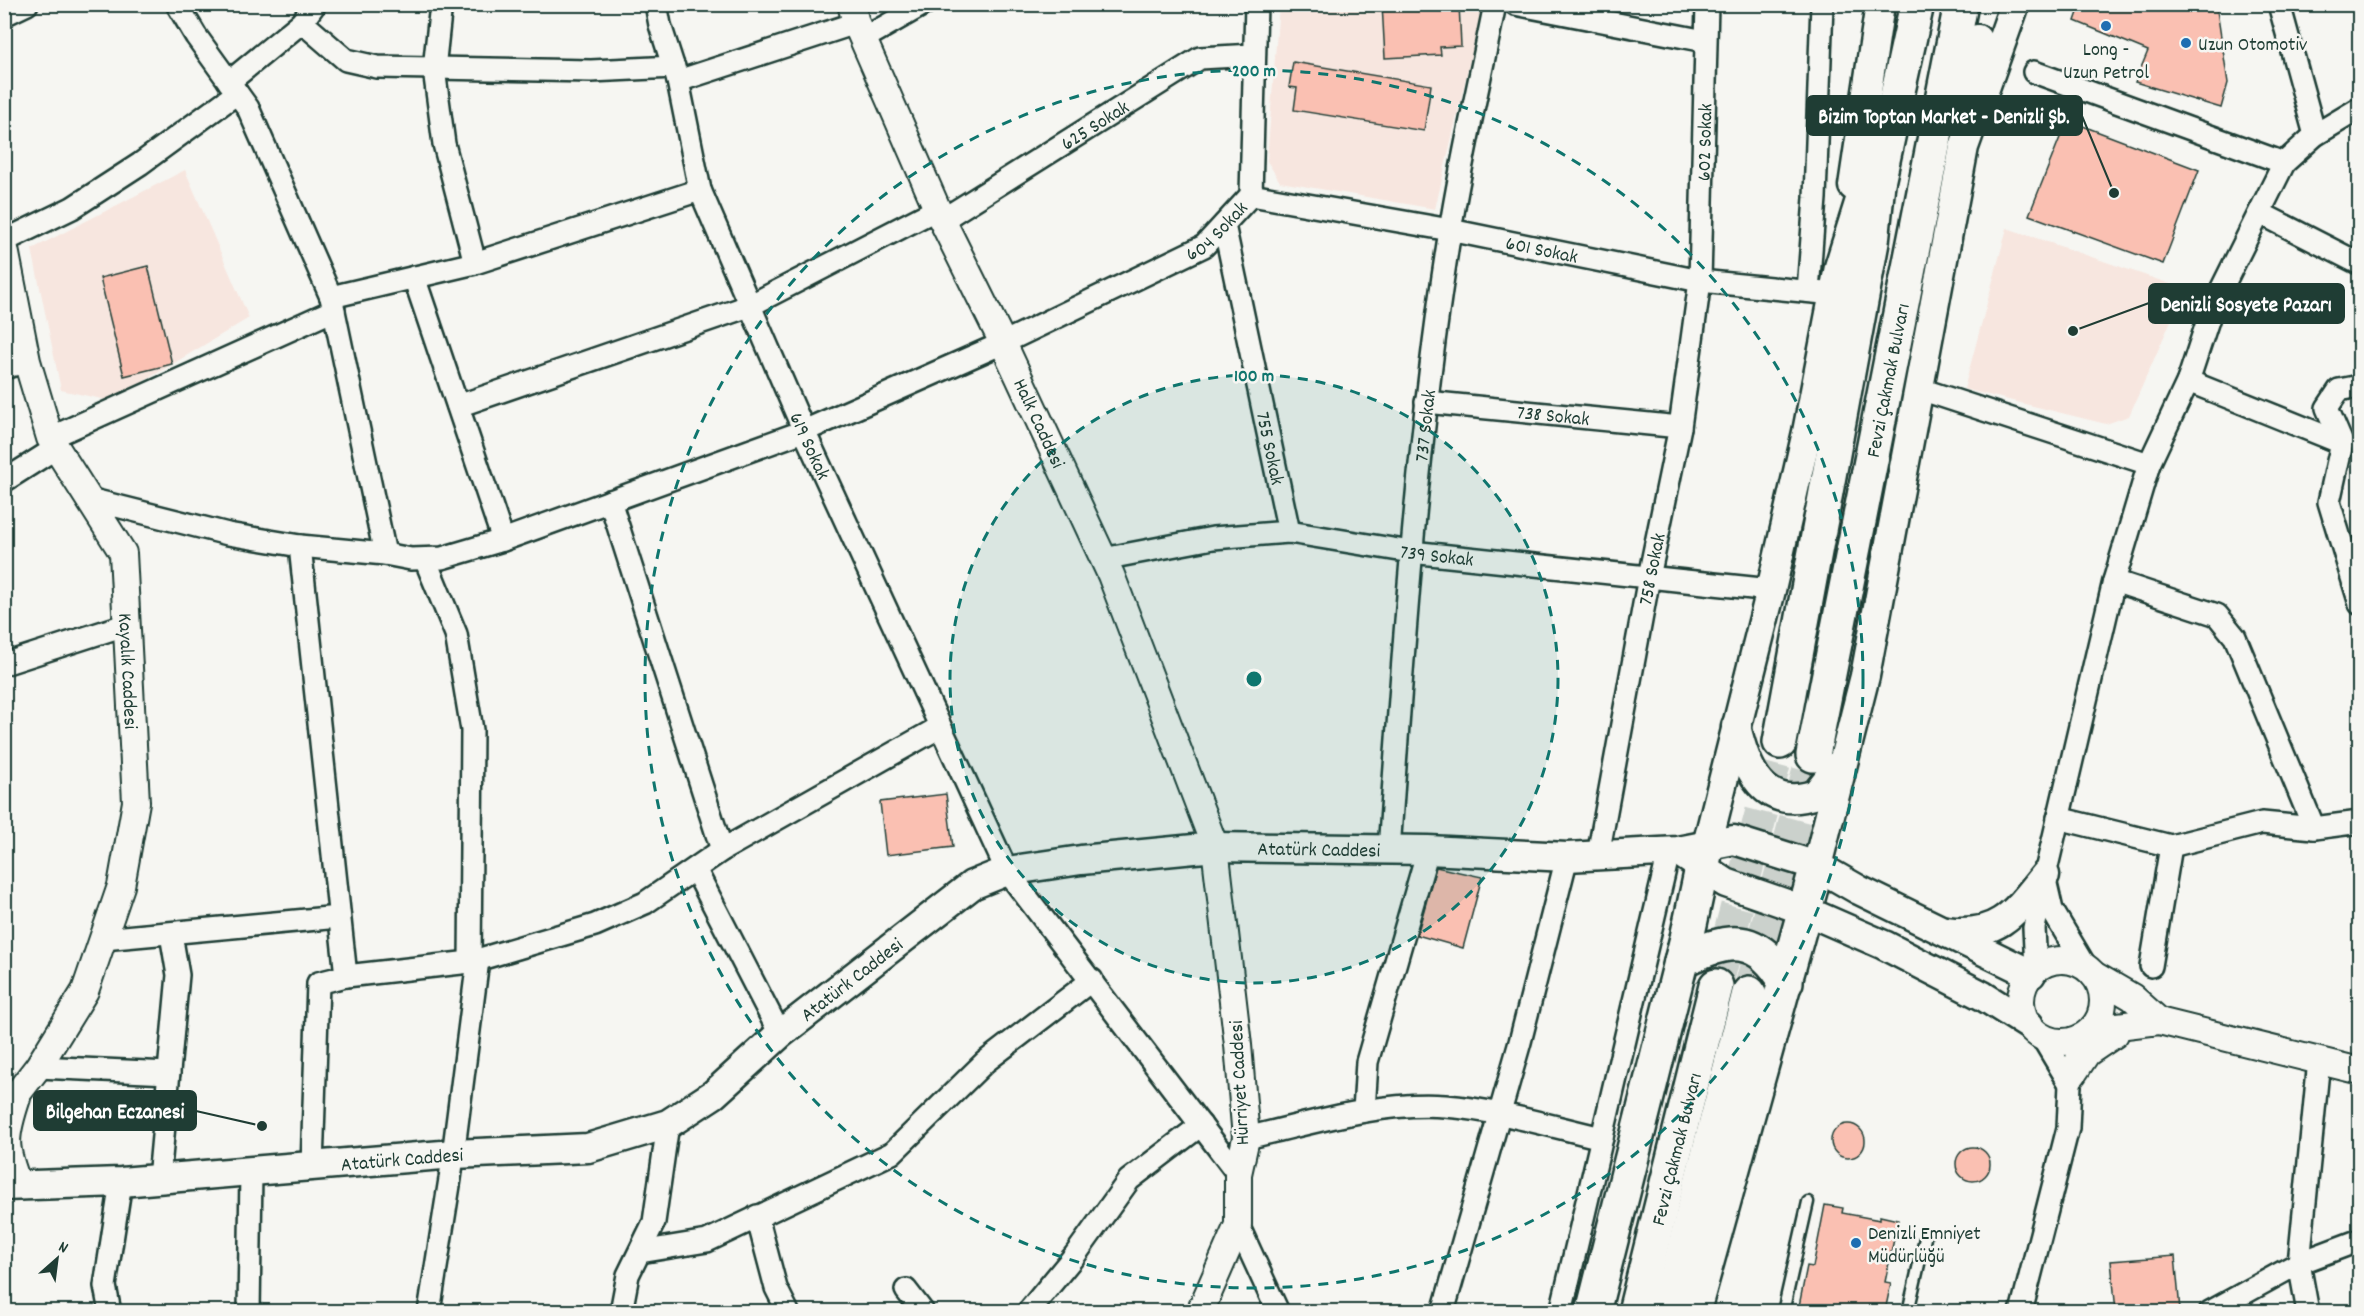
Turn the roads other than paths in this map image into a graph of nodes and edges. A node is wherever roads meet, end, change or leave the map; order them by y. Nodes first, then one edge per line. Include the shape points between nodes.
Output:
1 (27, 4) edge
2 (177, 4) edge
3 (315, 4) edge
4 (441, 4) edge
5 (656, 4) edge
6 (924, 4) edge
7 (1256, 4) edge
8 (1495, 4) edge
9 (1515, 4) edge
10 (1707, 4) edge
11 (1822, 4) edge
12 (1880, 4) edge
13 (1917, 4) edge
14 (1932, 4) edge
15 (1961, 4) edge
16 (1983, 4) edge
17 (2015, 4) edge
18 (2279, 4) edge
19 (4, 15) edge
20 (302, 22) junction
21 (857, 22) edge
22 (1977, 39) junction
23 (1705, 41) junction
24 (1254, 55) junction
25 (434, 69) junction
26 (1902, 72) junction
27 (2034, 72) dead end
28 (676, 74) junction
29 (233, 88) junction
30 (2360, 108) edge
31 (2315, 135) junction
32 (1964, 147) junction
33 (2284, 163) junction
34 (699, 190) junction
35 (1251, 195) junction
36 (1919, 212) junction
37 (2260, 213) junction
38 (940, 214) junction
39 (1224, 225) junction
40 (1450, 230) junction
41 (4, 242) edge
42 (1872, 242) junction
43 (475, 262) junction
44 (2360, 264) edge
45 (414, 277) junction
46 (1700, 281) junction
47 (1827, 284) junction
48 (333, 303) junction
49 (749, 306) junction
50 (1003, 343) junction
51 (16, 365) edge
52 (2188, 381) junction
53 (2360, 386) edge
54 (1917, 388) junction
55 (1426, 402) junction
56 (458, 406) junction
57 (1680, 427) junction
58 (804, 431) junction
59 (53, 443) junction
60 (2342, 443) junction
61 (2149, 464) junction
62 (4, 481) edge
63 (89, 500) junction
64 (610, 501) junction
65 (1289, 532) junction
66 (503, 540) junction
67 (300, 546) junction
68 (1411, 552) junction
69 (385, 554) junction
70 (425, 559) junction
71 (1103, 559) junction
72 (1649, 577) junction
73 (2114, 581) junction
74 (1771, 590) junction
75 (2360, 604) edge
76 (128, 624) junction
77 (4, 664) edge
78 (1736, 724) junction
79 (940, 727) junction
80 (1780, 742) tunnel mouth
81 (1845, 753) junction
82 (1813, 755) tunnel mouth
83 (2058, 818) junction
84 (2360, 822) edge
85 (2314, 828) junction
86 (2171, 846) junction
87 (1215, 847) junction
88 (722, 850) junction
89 (1389, 850) junction
90 (1428, 850) junction
91 (1689, 854) junction
92 (1598, 855) junction
93 (1567, 857) junction
94 (1817, 866) junction
95 (695, 868) junction
96 (1007, 871) junction
97 (2045, 875) junction
98 (1804, 909) junction
99 (339, 917) junction
100 (1941, 930) junction
101 (171, 934) junction
102 (103, 939) junction
103 (474, 961) junction
104 (1681, 961) junction
105 (2151, 966) dead end
106 (2034, 971) junction
107 (2090, 971) junction
108 (346, 976) junction
109 (1092, 980) junction
110 (1786, 982) junction
111 (1716, 986) tunnel mouth
112 (1749, 993) tunnel mouth
113 (2146, 1022) junction
114 (2035, 1031) junction
115 (2087, 1033) junction
116 (780, 1034) junction
117 (2360, 1058) edge
118 (2319, 1060) junction
119 (38, 1067) junction
120 (2360, 1071) edge
121 (170, 1072) junction
122 (2071, 1079) junction
123 (11, 1105) edge
124 (1364, 1111) junction
125 (1498, 1114) junction
126 (668, 1124) junction
127 (1202, 1125) junction
128 (1246, 1138) junction
129 (1602, 1138) junction
130 (454, 1154) junction
131 (312, 1167) junction
132 (251, 1172) junction
133 (1238, 1174) junction
134 (159, 1179) junction
135 (122, 1182) junction
136 (18, 1187) edge
137 (1808, 1202) dead end
138 (757, 1216) junction
139 (1238, 1224) junction
140 (1925, 1238) dead end
141 (2360, 1240) edge
142 (640, 1252) junction
143 (2300, 1263) junction
144 (906, 1290) dead end
145 (110, 1311) edge
146 (249, 1311) edge
147 (429, 1311) edge
148 (621, 1311) edge
149 (788, 1311) edge
150 (923, 1311) edge
151 (1028, 1311) edge
152 (1200, 1311) edge
153 (1278, 1311) edge
154 (1443, 1311) edge
155 (1561, 1311) edge
156 (1593, 1311) edge
157 (1635, 1311) edge
158 (1668, 1311) edge
159 (1694, 1311) edge
160 (1783, 1311) edge
161 (1908, 1311) edge
162 (2021, 1311) edge
163 (2210, 1311) edge
164 (2308, 1311) edge

1 - 19 street
2 - 29 street
3 - 20 street
4 - 25 street
5 - 28 street, 619 Sokak
6 - 21 street
7 - 24 street, 604 Sokak
8 - 40 street, 737 Sokak
9 - 23 street
10 - 23 street, 602 Sokak
11 - 47 street via 1815,198
12 - 47 main road
13 - 26 main road, Fevzi Çakmak Bulvarı
14 - 42 main road via 1905,126
15 - 36 main road, Fevzi Çakmak Bulvarı
16 - 22 main road
17 - 32 main road
18 - 31 street
20 - 25 street via 346,60 377,67
20 - 29 street
21 - 28 street
21 - 38 street, Halk Caddesi
22 - 32 main road
22 - 36 main road via 1943,128
23 - 46 street, 602 Sokak
24 - 35 street, 604 Sokak
24 - 38 street, 625 Sokak via 1200,58
25 - 28 street
25 - 43 street via 444,144
26 - 42 main road, Fevzi Çakmak Bulvarı via 1878,183
26 - 47 main road
27 - 33 street
28 - 34 street, 619 Sokak
29 - 41 street via 140,164 72,208
29 - 48 street via 248,108
30 - 31 street
31 - 33 street
32 - 54 main road
33 - 37 street
34 - 43 street
34 - 49 street, 619 Sokak
35 - 39 street, 604 Sokak
35 - 40 street, 601 Sokak
36 - 82 main road, Fevzi Çakmak Bulvarı
37 - 44 street
37 - 52 street via 2212,308
38 - 49 street, 625 Sokak
38 - 50 street, Halk Caddesi
39 - 50 street, 604 Sokak via 1204,246
39 - 65 street, 755 Sokak
40 - 46 street, 601 Sokak
40 - 55 street, 737 Sokak
41 - 51 street, Kayalık Caddesi
42 - 80 main road, Fevzi Çakmak Bulvarı
43 - 45 street
45 - 48 street
45 - 56 street
46 - 47 street, 601 Sokak
46 - 57 street, 758 Sokak
47 - 74 main road via 1807,432
48 - 59 street
48 - 69 street
49 - 56 street, 625 Sokak
49 - 58 street, 619 Sokak
50 - 58 street, 604 Sokak
50 - 71 street, Halk Caddesi
51 - 59 street, Kayalık Caddesi
52 - 60 street
52 - 61 street
53 - 60 street via 2339,390 2327,408
54 - 61 street
54 - 81 main road via 1864,676
55 - 57 street, 738 Sokak
55 - 68 street, 737 Sokak
56 - 66 street
57 - 72 street, 758 Sokak
58 - 64 street, 604 Sokak
58 - 79 street, 619 Sokak
59 - 62 street
59 - 63 street, Kayalık Caddesi
60 - 75 street via 2329,502
61 - 73 street
63 - 67 street, 604 Sokak via 228,534
63 - 76 street, Kayalık Caddesi via 123,553
64 - 66 street, 604 Sokak
64 - 88 street
65 - 68 street, 739 Sokak
65 - 71 street, 739 Sokak via 1213,538
66 - 70 street, 604 Sokak via 442,558
67 - 69 street, 604 Sokak
67 - 99 street
68 - 72 street, 739 Sokak
68 - 89 street, 737 Sokak
69 - 70 street, 604 Sokak
70 - 103 street via 456,634 472,730
71 - 87 street, Halk Caddesi
72 - 74 street, 739 Sokak
72 - 92 street, 758 Sokak
73 - 83 street
73 - 85 street via 2217,615 2235,637
74 - 78 main road
76 - 77 street
76 - 102 street, Kayalık Caddesi via 136,802 122,886
78 - 81 main road via 1753,776 1772,793 1784,797 1816,794 1833,776
78 - 91 main road
79 - 88 street
79 - 96 street, 619 Sokak
81 - 94 main road
83 - 86 street
83 - 97 street
84 - 85 street
85 - 86 street via 2262,823
86 - 105 street
87 - 89 main road, Atatürk Caddesi
87 - 96 main road, Atatürk Caddesi
87 - 128 street, Hürriyet Caddesi
88 - 95 street
89 - 90 main road, Atatürk Caddesi
90 - 93 main road, Atatürk Caddesi
90 - 124 street via 1367,1062
91 - 92 main road, Atatürk Caddesi
91 - 94 main road, Atatürk Caddesi via 1734,840
91 - 98 main road via 1726,883
91 - 104 main road
91 - 129 street
92 - 93 main road, Atatürk Caddesi
93 - 125 street
94 - 98 main road
94 - 100 main road, Atatürk Caddesi
95 - 103 street via 645,903 595,926
95 - 116 street
96 - 109 street, 619 Sokak
96 - 116 main road, Atatürk Caddesi via 972,885
97 - 100 main road via 2000,923 1978,932
97 - 106 street via 2034,928
97 - 107 street via 2052,910
98 - 110 main road
98 - 114 main road via 1983,996
99 - 101 street
99 - 108 street
100 - 106 main road, Atatürk Caddesi
101 - 102 street
101 - 121 street via 178,975
102 - 119 street, Kayalık Caddesi via 85,991
103 - 108 street
103 - 130 street
104 - 110 main road via 1715,946 1745,943 1768,957
104 - 156 main road
106 - 107 street via 2060,960 2074,961
106 - 114 street via 2022,989 2020,1002
107 - 113 street via 2132,998
107 - 115 street via 2102,990 2103,1004 2100,1017
108 - 131 street via 318,983
109 - 127 street, 619 Sokak
109 - 138 street via 985,1062 892,1153
110 - 159 main road
111 - 157 main road, Fevzi Çakmak Bulvarı
112 - 158 main road, Fevzi Çakmak Bulvarı
113 - 115 street
113 - 118 street
113 - 122 street via 2096,1045
114 - 115 street via 2055,1041 2069,1041
114 - 122 street
115 - 122 street
116 - 126 main road, Atatürk Caddesi via 714,1094
117 - 118 street
118 - 120 street
118 - 143 street
119 - 121 street
119 - 123 street, Kayalık Caddesi
121 - 134 street
122 - 162 street via 2068,1128
123 - 136 street, Kayalık Caddesi via 5,1136
124 - 125 street via 1443,1106
124 - 128 street
125 - 129 street
125 - 154 street
126 - 130 main road, Atatürk Caddesi via 588,1148
126 - 142 street via 654,1222
127 - 133 street, 619 Sokak
127 - 151 street via 1129,1180 1075,1255
128 - 133 street, Hürriyet Caddesi
129 - 155 street
130 - 131 main road, Atatürk Caddesi
130 - 147 street
131 - 132 main road, Atatürk Caddesi
132 - 134 main road, Atatürk Caddesi
132 - 146 street
133 - 139 street, Hürriyet Caddesi
134 - 135 main road, Atatürk Caddesi
135 - 136 main road, Atatürk Caddesi
135 - 145 street via 105,1286
137 - 160 lane
138 - 142 street via 707,1241
138 - 149 street via 776,1288
139 - 152 street, Hürriyet Caddesi
139 - 153 street
140 - 161 lane
141 - 143 street
142 - 148 street via 628,1275
143 - 163 street
143 - 164 street
144 - 150 street

